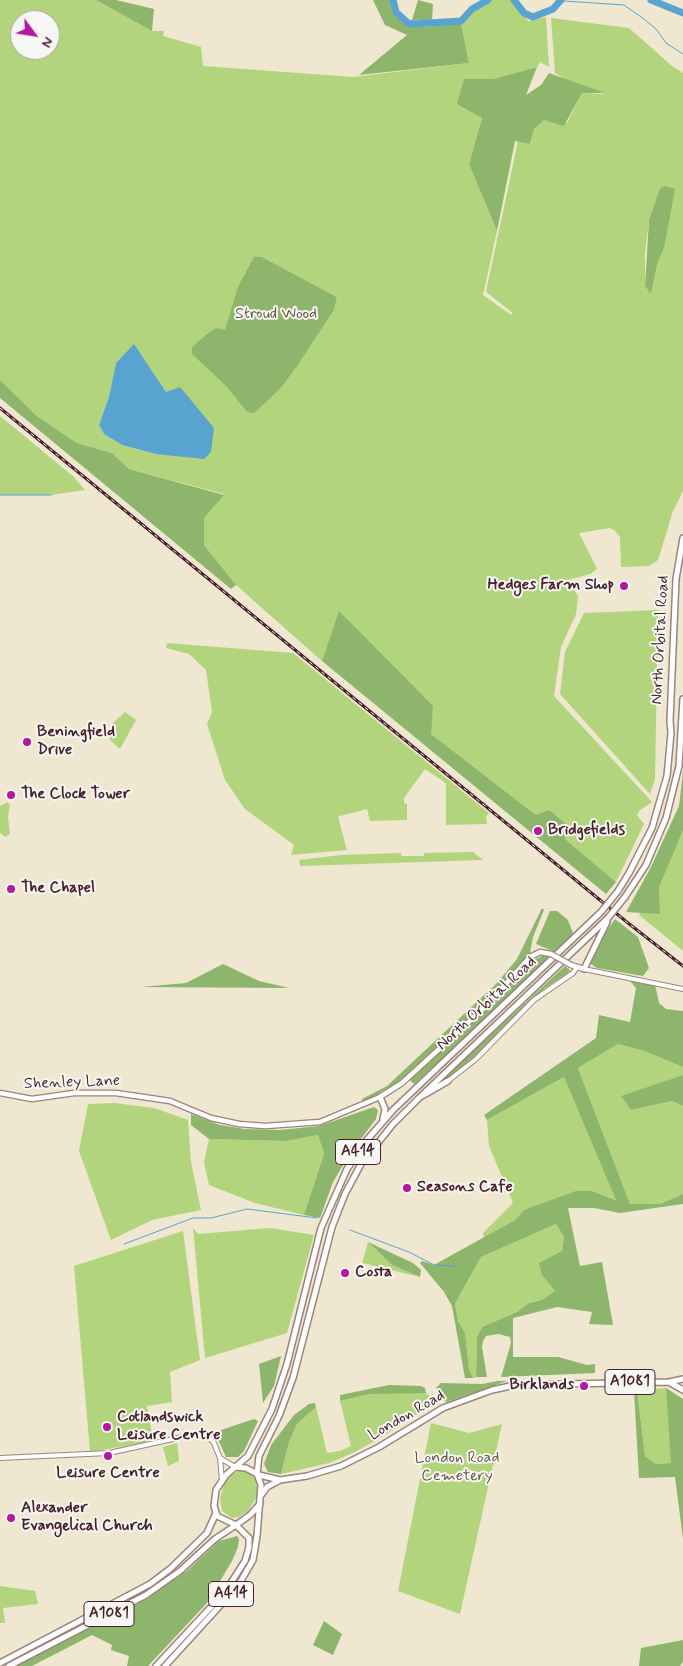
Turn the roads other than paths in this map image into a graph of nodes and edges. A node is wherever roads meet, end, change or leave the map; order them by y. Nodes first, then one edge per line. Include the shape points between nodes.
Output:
1 (683, 538) edge
2 (683, 699) edge
3 (608, 918) junction
4 (574, 966) junction
5 (584, 969) junction
6 (683, 989) edge
7 (448, 1081) joint
8 (0, 1093) edge
9 (380, 1097) junction
10 (418, 1098) junction
11 (403, 1100) junction
12 (384, 1104) junction
13 (382, 1122) junction
14 (683, 1381) edge
15 (669, 1382) junction
16 (683, 1390) edge
17 (0, 1458) edge
18 (220, 1458) junction
19 (235, 1467) junction
20 (258, 1474) junction
21 (222, 1480) junction
22 (280, 1480) junction
23 (262, 1494) junction
24 (260, 1503) junction
25 (216, 1513) junction
26 (236, 1525) junction
27 (0, 1663) edge
28 (9, 1666) edge
29 (156, 1666) edge
30 (164, 1666) edge

1 - 11 main road, North Orbital Road / A414, bridge via 676,579 672,734 667,776 652,828 629,874 601,912
2 - 3 main road, North Orbital Road / A414, bridge via 682,744 674,790 654,849
3 - 5 main road
3 - 10 main road, North Orbital Road / A414
4 - 5 main road, Shenley Lane
4 - 7 street via 573,973 534,1000 476,1059
4 - 9 main road, Shenley Lane, bridge via 551,954 540,952 530,957 496,995 423,1064
5 - 6 street
7 - 10 main road
8 - 9 main road, Shenley Lane via 32,1099 93,1092 137,1095 170,1101 218,1120 265,1126 320,1122
9 - 12 main road
10 - 20 main road, North Orbital Road / A414 via 374,1146 352,1180 337,1212 293,1378 258,1460
11 - 12 main road via 391,1106
11 - 13 main road, North Orbital Road / A414
12 - 13 main road
13 - 19 main road, North Orbital Road / A414 via 356,1154 331,1202 315,1248 277,1396 251,1451
14 - 15 main road, London Road / A1081
14 - 16 main road, London Road / A1081
15 - 16 main road, London Road / A1081
15 - 22 main road, London Road / A1081 via 515,1385 492,1390 433,1413 380,1447 341,1466
17 - 18 street via 109,1453 200,1433 213,1441
18 - 19 street
18 - 21 street
19 - 20 main road
19 - 21 main road
20 - 22 main road, London Road / A1081
20 - 23 main road
21 - 25 main road via 214,1500
22 - 23 main road, London Road / A1081
23 - 24 main road
24 - 26 main road
24 - 30 main road, A414 via 255,1553 244,1577
25 - 26 main road via 225,1522
25 - 27 main road, A1081 via 203,1538 170,1570 150,1584
26 - 28 main road, A1081 via 146,1595
26 - 29 main road, A414 via 250,1542 239,1573

